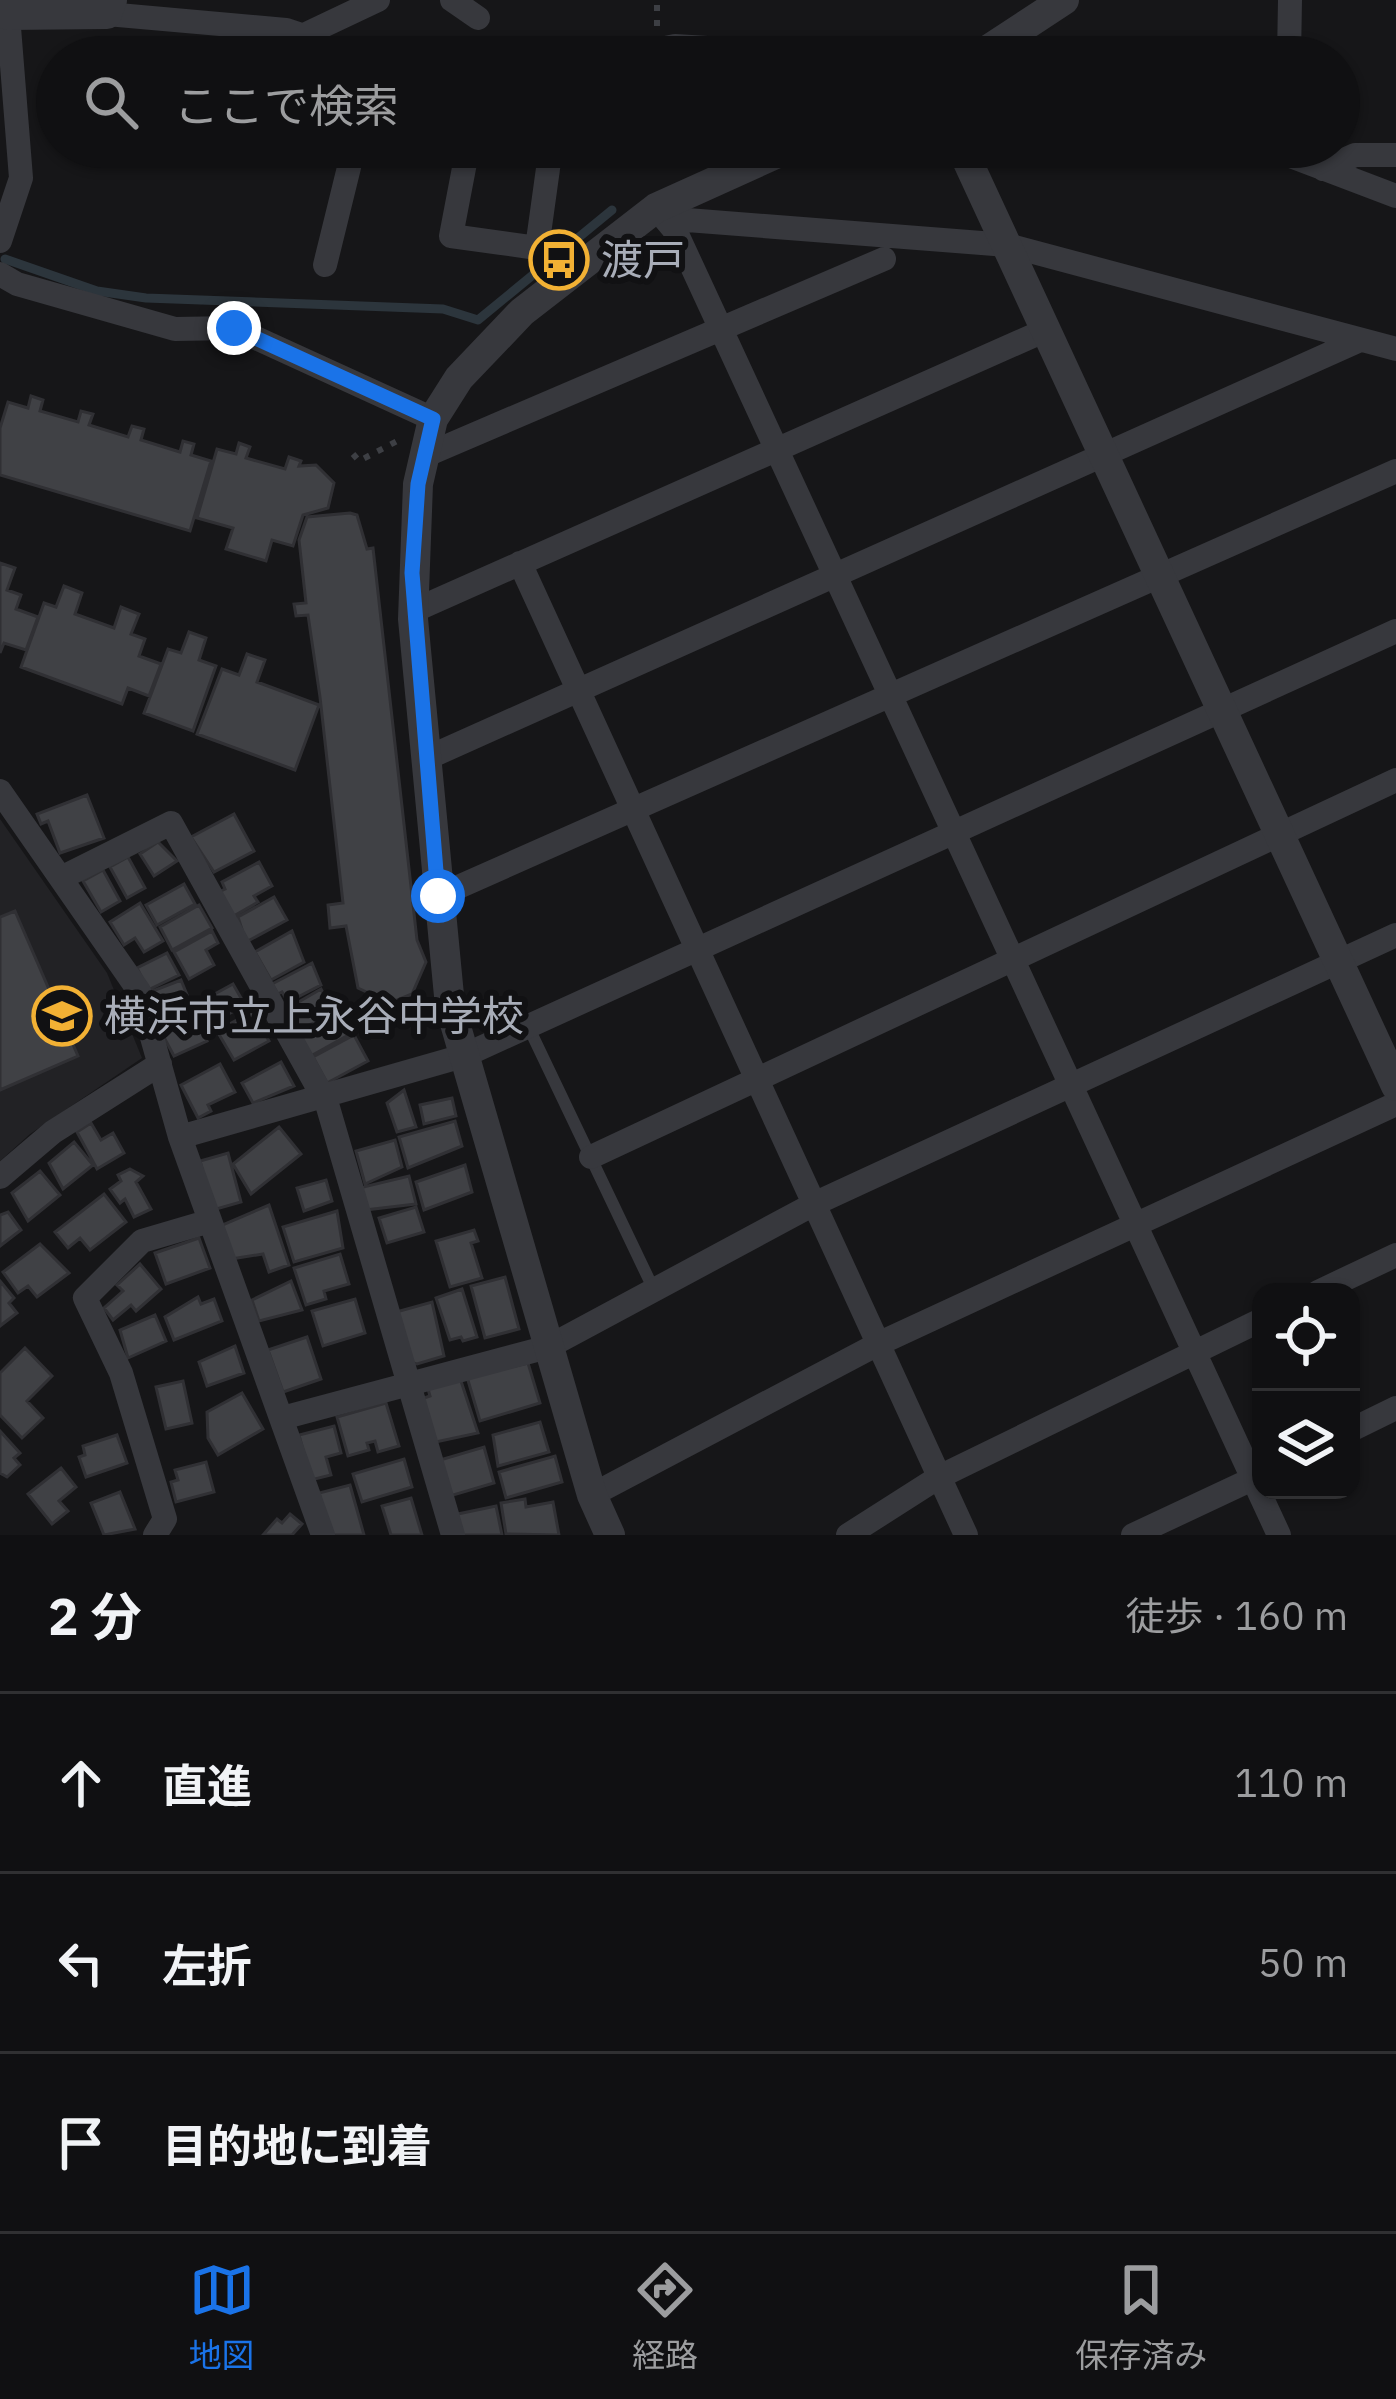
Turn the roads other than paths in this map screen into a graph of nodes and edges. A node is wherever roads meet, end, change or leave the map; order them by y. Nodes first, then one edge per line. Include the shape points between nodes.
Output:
1 (378, 0) edge
2 (452, 0) edge
3 (1064, 0) edge
4 (1290, 0) edge
5 (110, 7) edge
6 (4, 13) edge
7 (478, 18) dead end
8 (304, 35) joint
9 (1009, 36) edge
10 (1289, 36) edge
11 (1360, 155) edge
12 (1396, 155) edge
13 (349, 168) edge
14 (464, 168) edge
15 (548, 168) edge
16 (744, 168) edge
17 (971, 168) edge
18 (1323, 169) edge
19 (1396, 196) edge
20 (656, 208) junction
21 (915, 238) junction
22 (0, 241) edge
23 (1007, 245) junction
24 (325, 266) dead end
25 (0, 274) edge
26 (722, 328) junction
27 (1046, 330) junction
28 (1360, 340) junction
29 (1396, 349) edge
30 (433, 419) junction
31 (414, 446) junction
32 (778, 448) junction
33 (1104, 455) junction
34 (1396, 471) edge
35 (520, 563) junction
36 (836, 575) junction
37 (1160, 576) junction
38 (412, 611) junction
39 (1396, 631) edge
40 (578, 690) junction
41 (892, 695) junction
42 (1222, 710) junction
43 (425, 759) junction
44 (1396, 780) edge
45 (0, 790) edge
46 (633, 810) junction
47 (955, 832) junction
48 (1280, 834) junction
49 (61, 878) junction
50 (438, 896) junction
51 (1396, 935) edge
52 (697, 950) junction
53 (1013, 959) junction
54 (1339, 961) junction
55 (528, 1026) junction
56 (464, 1056) junction
57 (160, 1064) junction
58 (757, 1079) junction
59 (1071, 1084) junction
60 (1396, 1086) edge
61 (322, 1096) junction
62 (1396, 1104) edge
63 (180, 1137) junction
64 (591, 1157) junction
65 (0, 1177) edge
66 (814, 1204) junction
67 (211, 1221) junction
68 (1136, 1225) junction
69 (1396, 1255) edge
70 (1337, 1283) edge
71 (654, 1290) junction
72 (1252, 1324) edge
73 (878, 1344) junction
74 (548, 1347) junction
75 (1194, 1352) junction
76 (407, 1381) junction
77 (1396, 1408) edge
78 (281, 1418) junction
79 (1360, 1426) edge
80 (1252, 1467) edge
81 (939, 1477) junction
82 (1252, 1479) edge
83 (1265, 1499) edge
84 (598, 1521) edge
85 (155, 1535) edge
86 (323, 1535) edge
87 (453, 1535) edge
88 (848, 1535) edge
89 (966, 1535) edge
90 (1133, 1535) edge
91 (1279, 1535) edge

1 - 8 street
2 - 7 street
3 - 9 street
4 - 10 street
5 - 6 street
5 - 8 street
6 - 22 street via 21,178
11 - 12 street
13 - 24 street
14 - 15 street via 452,236 537,248
16 - 20 street
17 - 23 street
18 - 19 street
20 - 21 street via 687,220
20 - 26 street
20 - 30 street via 522,312 459,378
21 - 23 street
21 - 26 street via 912,247
23 - 27 street
23 - 28 street
25 - 30 street via 175,329 234,328
26 - 31 street
26 - 32 street
27 - 32 street
27 - 33 street
28 - 29 street
28 - 33 street
30 - 31 street
31 - 38 street
32 - 35 street
32 - 36 street
33 - 36 street
33 - 37 street
34 - 37 street
35 - 38 street
35 - 40 street
36 - 40 street
36 - 41 street
37 - 41 street
37 - 42 street
38 - 43 street
39 - 42 street
40 - 43 street
40 - 46 street
41 - 46 street
41 - 47 street
42 - 47 street
42 - 48 street
43 - 50 street
44 - 48 street
45 - 49 street
46 - 50 street
46 - 52 street
47 - 52 street
47 - 53 street
48 - 53 street
48 - 54 street
49 - 57 street via 139,991
49 - 61 street via 171,823
50 - 56 street
51 - 54 street
52 - 55 street
52 - 58 street
53 - 58 street
53 - 59 street
54 - 59 street
54 - 60 street
55 - 56 street
55 - 64 lane
56 - 61 street
56 - 74 street
57 - 63 street
57 - 65 street via 52,1132
58 - 64 street
58 - 66 street
59 - 66 street
59 - 68 street
61 - 63 street
61 - 76 street
62 - 68 street
63 - 67 street
64 - 71 lane
66 - 71 street
66 - 73 street
67 - 78 street
67 - 85 street via 142,1240 85,1298 121,1373 165,1519
68 - 73 street
68 - 75 street
69 - 70 street
71 - 74 street
72 - 75 street
73 - 81 street
73 - 84 street
74 - 76 street
74 - 84 street
75 - 80 street
75 - 81 street
76 - 78 street
76 - 87 street
77 - 79 street
78 - 86 street
81 - 88 street
81 - 89 street
82 - 90 street
83 - 91 street

